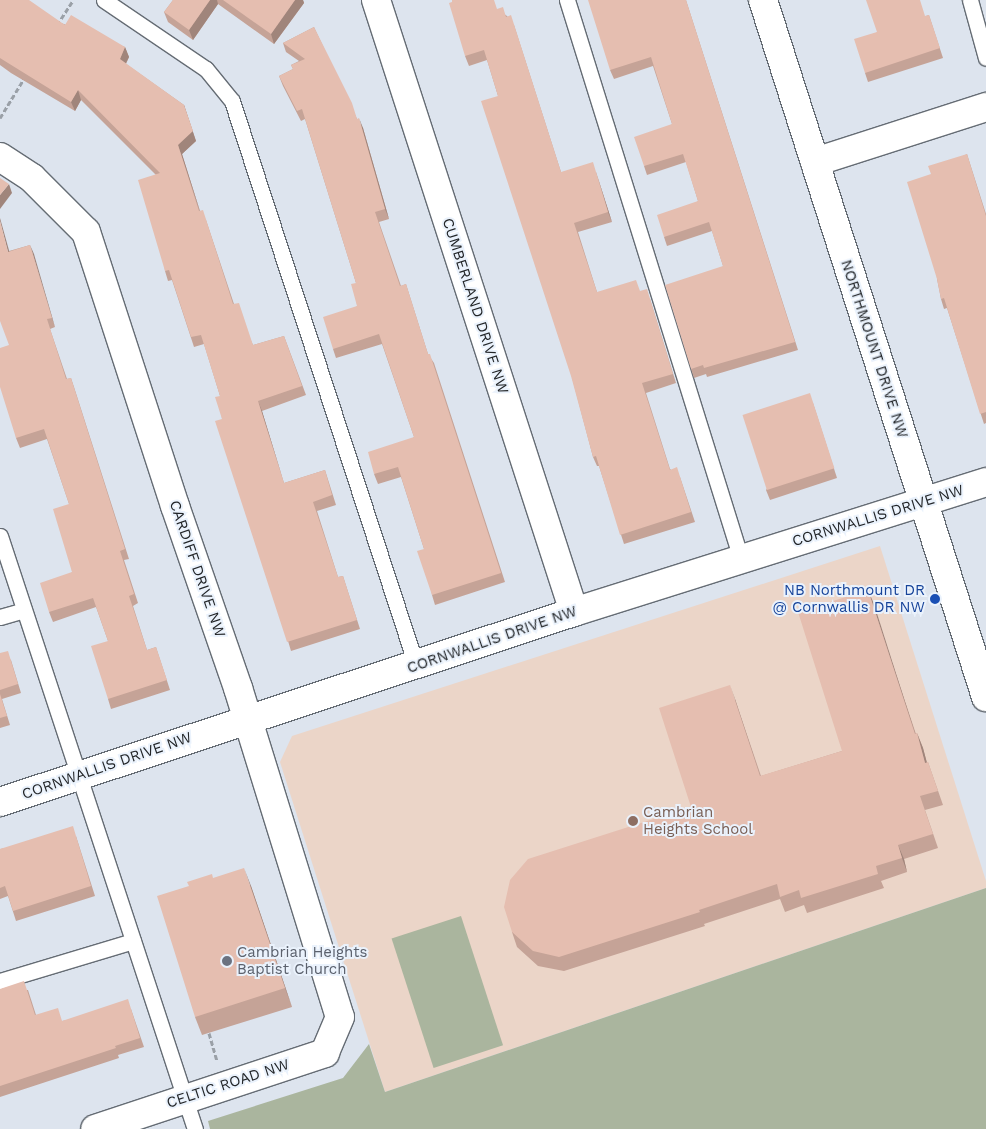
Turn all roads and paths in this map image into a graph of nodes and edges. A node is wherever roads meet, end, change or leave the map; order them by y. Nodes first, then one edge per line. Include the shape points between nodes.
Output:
1 (73, 0) edge
2 (104, 0) edge
3 (376, 0) edge
4 (567, 0) edge
5 (763, 0) edge
6 (970, 0) edge
7 (53, 33) edge
8 (986, 58) edge
9 (28, 74) edge
10 (986, 107) edge
11 (0, 118) edge
12 (0, 157) edge
13 (815, 162) junction
14 (986, 482) edge
15 (923, 501) junction
16 (0, 536) edge
17 (741, 559) junction
18 (24, 610) junction
19 (574, 612) junction
20 (0, 617) edge
21 (981, 665) edge
22 (416, 666) junction
23 (986, 697) edge
24 (247, 719) junction
25 (78, 776) junction
26 (0, 802) edge
27 (133, 941) junction
28 (0, 982) edge
29 (340, 1017) joint
30 (209, 1033) edge
31 (219, 1069) dead end
32 (186, 1098) junction
33 (95, 1129) edge
34 (195, 1129) edge

1 - 7 path
2 - 22 lane via 206,69 232,101
3 - 19 street, CUMBERLAND DRIVE NW
4 - 17 lane
5 - 13 street, NORTHMOUNT DRIVE NW
6 - 8 lane
9 - 11 path
10 - 13 street
12 - 24 street, CARDIFF DRIVE NW via 32,178 86,232
13 - 15 street, NORTHMOUNT DRIVE NW
14 - 15 street, CORNWALLIS DRIVE NW
15 - 17 street, CORNWALLIS DRIVE NW
15 - 21 street, NORTHMOUNT DRIVE NW
16 - 18 lane
17 - 19 street, CORNWALLIS DRIVE NW
18 - 20 lane
18 - 25 lane
19 - 22 street, CORNWALLIS DRIVE NW
21 - 23 street, NORTHMOUNT DRIVE NW
22 - 24 street, CORNWALLIS DRIVE NW
24 - 25 street, CORNWALLIS DRIVE NW
24 - 29 street, CARDIFF DRIVE NW
25 - 26 street, CORNWALLIS DRIVE NW
25 - 27 lane
27 - 28 lane
27 - 32 lane
29 - 32 street, CELTIC ROAD NW via 325,1053
30 - 31 path
32 - 33 street, CELTIC ROAD NW
32 - 34 lane

